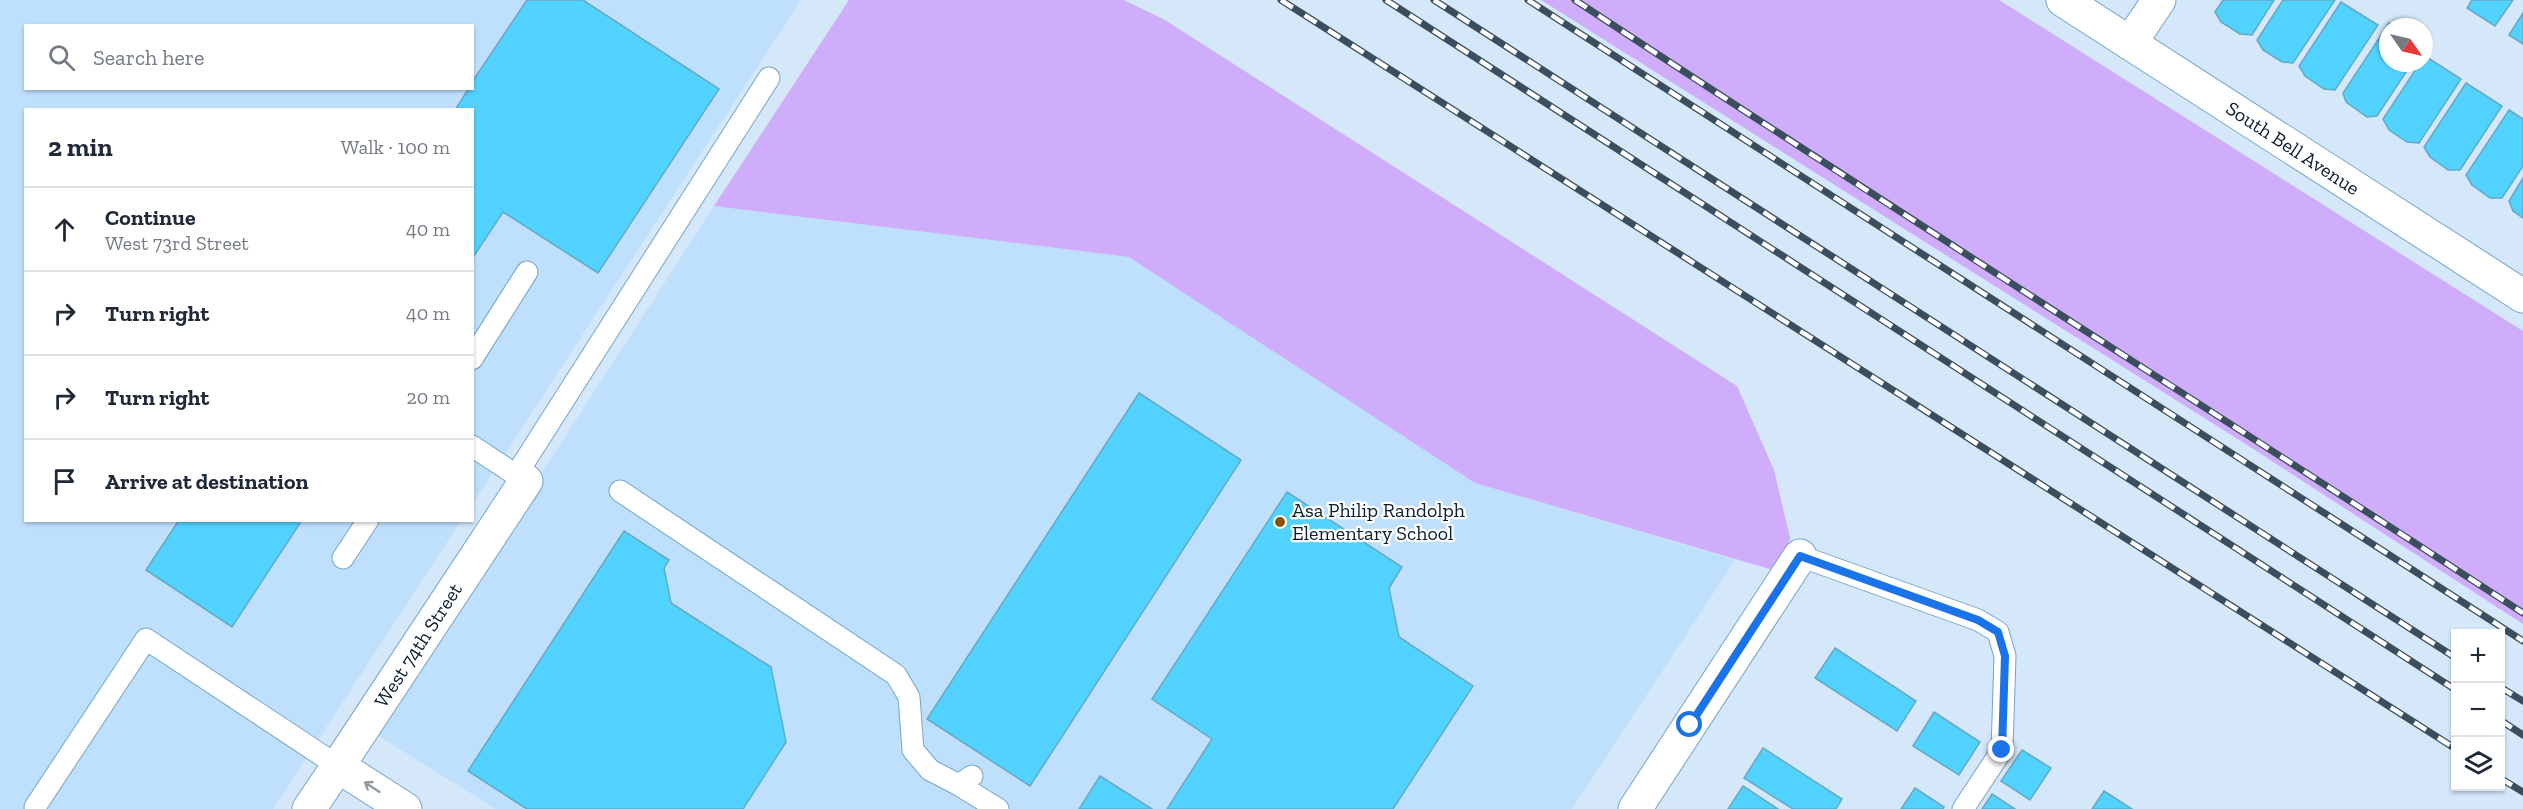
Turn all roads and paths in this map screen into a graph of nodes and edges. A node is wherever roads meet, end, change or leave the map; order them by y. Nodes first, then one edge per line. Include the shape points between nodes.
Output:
1 (2063, 0) edge
2 (2159, 0) edge
3 (2130, 43) junction
4 (769, 78) dead end
5 (527, 272) dead end
6 (2523, 296) edge
7 (474, 356) edge
8 (474, 447) edge
9 (526, 481) dead end
10 (620, 490) dead end
11 (367, 522) edge
12 (1800, 556) joint
13 (343, 558) dead end
14 (338, 766) junction
15 (35, 807) dead end
16 (309, 809) edge
17 (405, 809) edge
18 (998, 809) edge
19 (1635, 809) edge
20 (1964, 809) edge

1 - 3 street, South Bell Avenue
2 - 3 street
3 - 6 street, South Bell Avenue
4 - 8 lane via 516,475
5 - 7 lane
9 - 14 street, West 74th Street
10 - 18 lane via 896,675 909,697 913,750 930,770 965,781
11 - 13 lane
12 - 19 street
12 - 20 lane via 1978,620 1998,632 2005,656 2002,750
14 - 15 lane via 146,639
14 - 16 street, West 74th Street
17 -> 14 street

